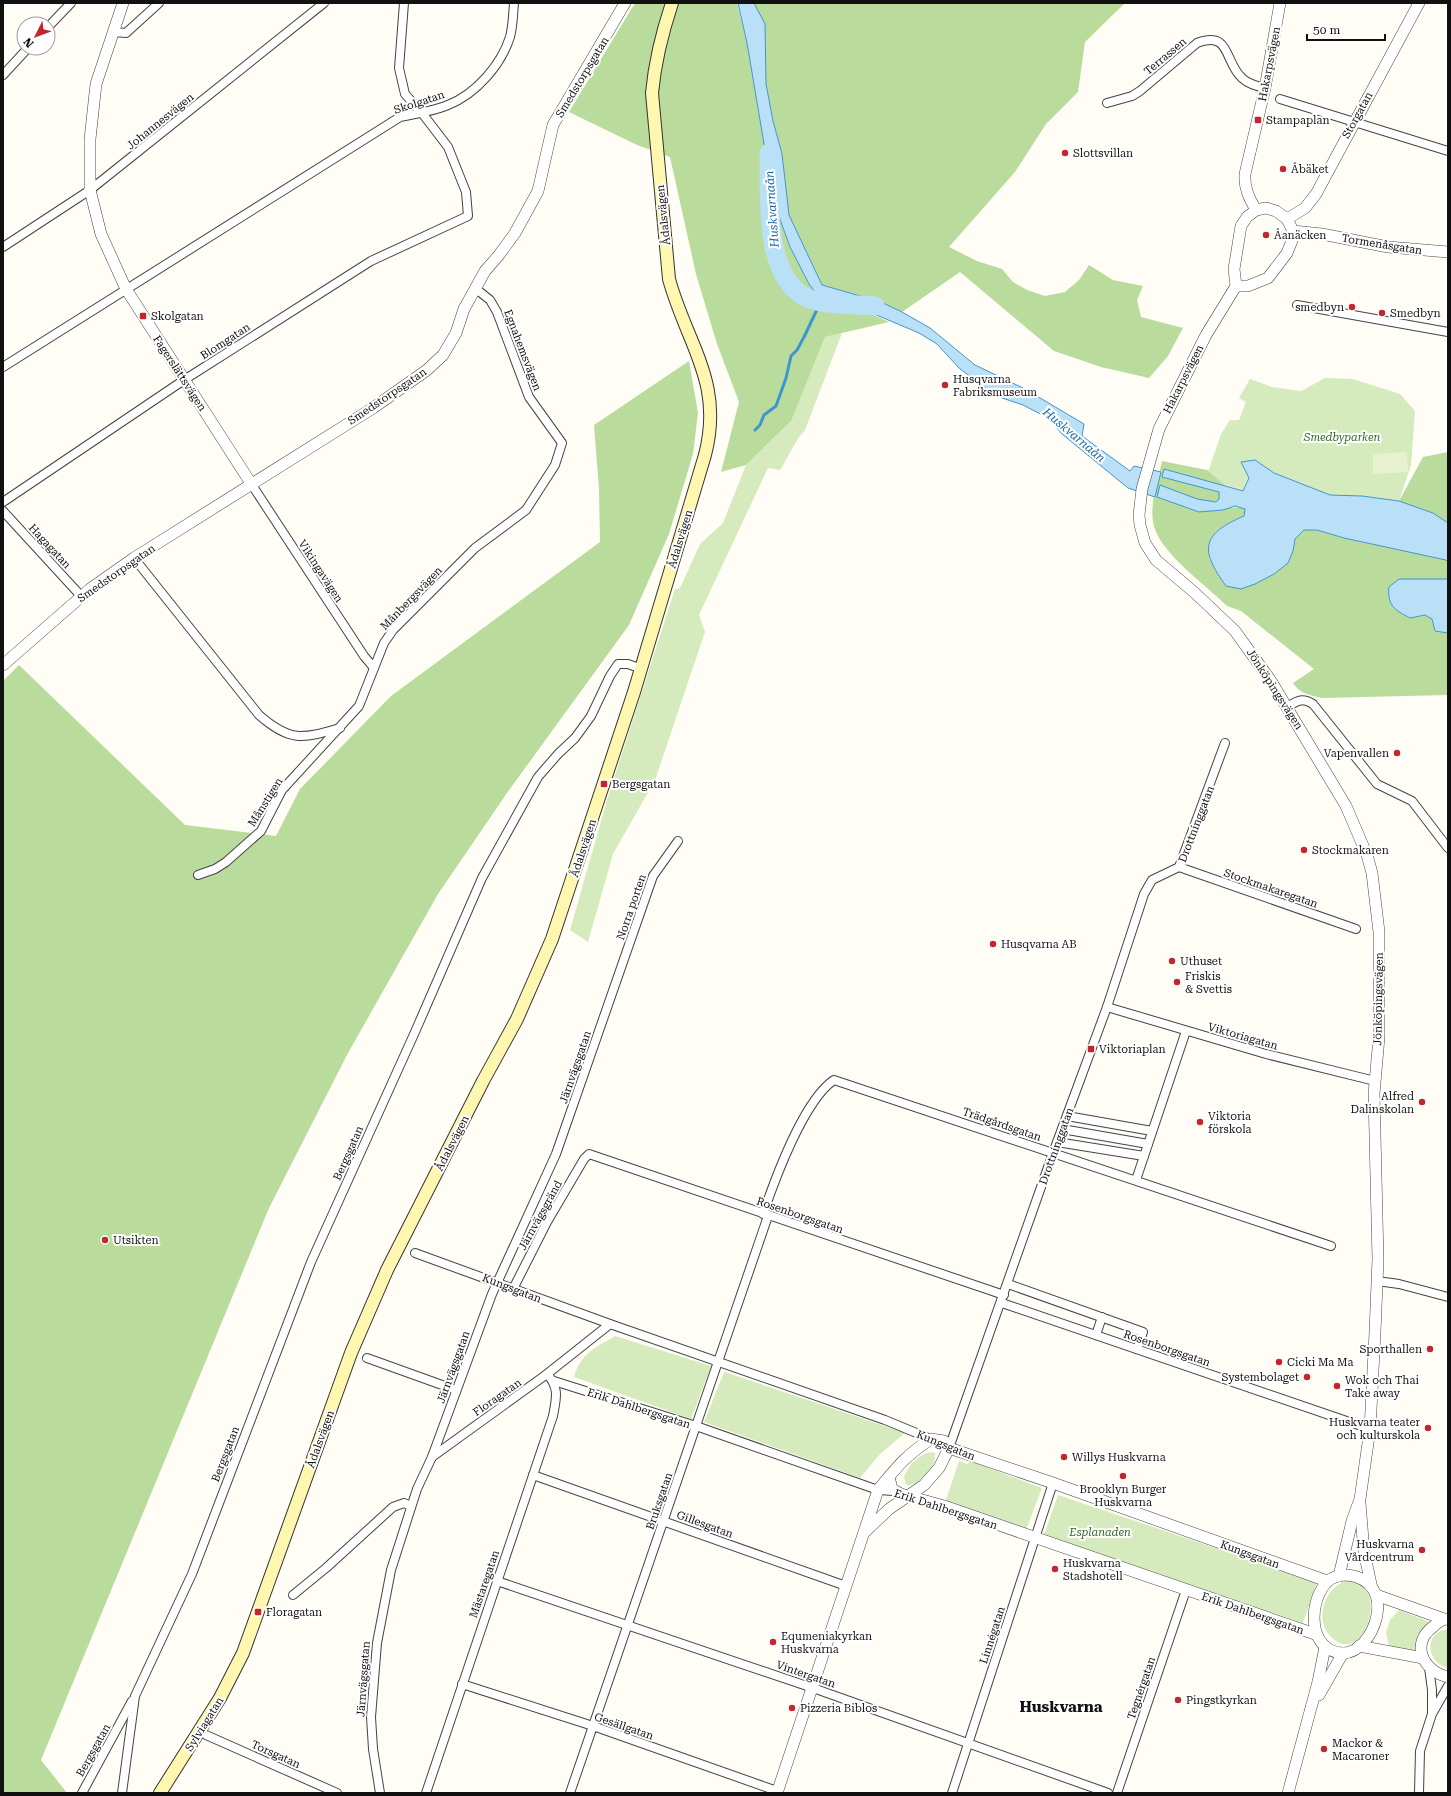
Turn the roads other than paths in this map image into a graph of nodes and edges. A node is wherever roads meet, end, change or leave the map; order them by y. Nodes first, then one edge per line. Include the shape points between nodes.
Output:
1 (71, 3) edge
2 (122, 3) edge
3 (159, 3) edge
4 (324, 3) edge
5 (404, 3) edge
6 (514, 3) edge
7 (625, 3) edge
8 (672, 3) edge
9 (1280, 3) edge
10 (1419, 3) edge
11 (56, 19) edge
12 (113, 32) junction
13 (21, 56) edge
14 (3, 75) edge
15 (1265, 88) junction
16 (1280, 99) dead end
17 (1107, 103) dead end
18 (422, 113) junction
19 (1354, 120) junction
20 (1448, 151) edge
21 (90, 190) junction
22 (1256, 210) junction
23 (1287, 219) junction
24 (1293, 231) junction
25 (3, 247) edge
26 (1448, 252) edge
27 (1236, 286) junction
28 (475, 288) junction
29 (126, 289) junction
30 (1297, 306) dead end
31 (1448, 332) edge
32 (3, 367) edge
33 (184, 380) junction
34 (562, 443) joint
35 (252, 485) junction
36 (1141, 497) joint
37 (3, 502) edge
38 (3, 511) edge
39 (134, 558) junction
40 (81, 596) junction
41 (3, 665) edge
42 (374, 668) junction
43 (639, 668) junction
44 (1287, 707) junction
45 (340, 728) junction
46 (1226, 743) dead end
47 (678, 841) dead end
48 (1448, 848) edge
49 (1179, 867) junction
50 (198, 875) dead end
51 (1356, 929) dead end
52 (623, 964) joint
53 (1107, 1007) junction
54 (1186, 1031) junction
55 (1375, 1081) junction
56 (1067, 1116) junction
57 (1062, 1129) junction
58 (1152, 1131) junction
59 (1057, 1142) junction
60 (1148, 1144) junction
61 (1053, 1153) junction
62 (589, 1154) joint
63 (1144, 1156) junction
64 (1136, 1180) junction
65 (766, 1215) junction
66 (1331, 1246) dead end
67 (415, 1253) dead end
68 (1377, 1281) junction
69 (498, 1283) junction
70 (1008, 1284) junction
71 (513, 1289) junction
72 (1448, 1297) edge
73 (1003, 1299) junction
74 (1102, 1317) junction
75 (610, 1324) junction
76 (1096, 1335) junction
77 (1137, 1349) junction
78 (367, 1358) dead end
79 (718, 1362) junction
80 (547, 1374) junction
81 (554, 1381) junction
82 (456, 1390) junction
83 (696, 1426) junction
84 (1370, 1430) junction
85 (956, 1432) junction
86 (934, 1440) junction
87 (949, 1448) junction
88 (432, 1457) junction
89 (533, 1475) junction
90 (889, 1477) junction
91 (1053, 1483) junction
92 (878, 1490) junction
93 (894, 1491) junction
94 (907, 1496) junction
95 (1360, 1499) junction
96 (411, 1506) junction
97 (664, 1521) junction
98 (863, 1535) junction
99 (1035, 1539) junction
100 (1339, 1576) junction
101 (496, 1581) junction
102 (1328, 1581) junction
103 (1371, 1584) junction
104 (846, 1586) junction
105 (1186, 1590) junction
106 (1376, 1594) junction
107 (293, 1595) dead end
108 (1446, 1619) edge
109 (628, 1624) junction
110 (1315, 1634) junction
111 (1359, 1646) junction
112 (1325, 1647) junction
113 (243, 1653) joint
114 (1344, 1653) junction
115 (1426, 1663) junction
116 (1448, 1677) edge
117 (462, 1684) junction
118 (1448, 1686) edge
119 (813, 1688) junction
120 (136, 1694) junction
121 (1309, 1713) junction
122 (1432, 1714) junction
123 (593, 1726) junction
124 (206, 1735) dead end
125 (968, 1744) junction
126 (777, 1792) edge
127 (82, 1793) edge
128 (122, 1793) edge
129 (160, 1793) edge
130 (337, 1793) edge
131 (380, 1793) edge
132 (426, 1793) edge
133 (570, 1793) edge
134 (952, 1793) edge
135 (1108, 1793) edge
136 (1117, 1793) edge
137 (1288, 1793) edge
138 (1419, 1793) edge

1 - 11 street
2 - 12 street, Fagerslättsvägen
3 - 12 street via 126,33
4 - 21 street, Johannesvägen
5 - 18 street via 399,68 405,94
6 - 18 street, Skolgatan via 510,36 488,75 473,90 449,105
7 - 28 street, Smedstorpsgatan via 553,125 538,191 515,233
8 - 43 main road, Ådalsvägen via 661,38 652,93 659,176 669,279 677,307 705,374 710,398 710,434 686,522
9 - 15 street, Hakarpsvägen
10 - 19 street, Storgatan
12 - 21 street, Fagerslättsvägen via 96,84 90,139
13 - 14 street
15 - 17 street, Terrassen via 1250,84 1242,78 1226,49 1217,41 1207,39 1197,43 1140,91
15 - 22 street, Hakarpsvägen via 1245,178 1247,195
16 - 19 street
18 - 29 street, Skolgatan via 400,117
18 - 33 street, Blomgatan via 448,146 466,192 468,216 371,261
19 - 20 street
19 - 23 street, Storgatan via 1310,202
21 - 25 street, Johannesvägen
21 - 29 street, Fagerslättsvägen via 101,234
22 - 23 street via 1270,208
22 - 27 street via 1241,226 1234,269
23 - 24 street
24 - 26 street, Tormenåsgatan via 1388,247
24 - 27 street via 1292,244 1274,273 1248,286
27 - 36 street, Hakarpsvägen via 1223,305 1167,411 1151,454
28 - 34 street, Egnahemsvägen via 490,300 497,312 529,397
28 - 35 street, Smedstorpsgatan via 456,333 427,370 373,408
29 - 32 street, Skolgatan
29 - 33 street, Fagerslättsvägen
30 - 31 street
33 - 35 street, Fagerslättsvägen
33 - 37 street, Blomgatan
34 - 42 street, Månbergsvägen via 555,465 526,510 475,548 393,630 384,643
35 - 39 street, Smedstorpsgatan
35 - 42 street, Vikingavägen
36 - 44 street, Jönköpingsvägen via 1141,533 1149,552 1235,631 1258,661
38 - 40 street, Hagagatan
39 - 40 street, Smedstorpsgatan
39 - 45 street via 259,715 273,727 280,732 299,737 310,737
40 - 41 street, Smedstorpsgatan
42 - 45 street, Månbergsvägen via 359,706
43 - 113 main road, Ådalsvägen via 627,713 552,939 517,1019 387,1270 352,1353
43 - 120 street, Bergsgatan via 618,664 591,716 576,738 538,777 482,878 311,1262 192,1574
44 - 48 street via 1300,700 1313,704 1377,784 1412,801
44 - 55 street, Jönköpingsvägen via 1346,806 1372,873 1379,932 1379,1037
45 - 50 street, Månstigen via 282,790 261,831 226,862
46 - 49 street, Drottninggatan
47 - 52 street, Norra porten via 653,876
49 - 51 street, Stockmakaregatan
49 - 53 street, Drottninggatan via 1157,876 1147,886
52 - 69 street, Järnvägsgatan via 556,1154
53 - 54 street, Viktoriagatan
53 - 56 street, Drottninggatan
54 - 55 street, Viktoriagatan
54 - 58 street
55 - 68 street, Jönköpingsvägen
56 - 57 street, Drottninggatan
56 - 58 street
57 - 59 street, Drottninggatan
57 - 60 street
58 - 60 street
59 - 61 street, Drottninggatan
59 - 63 street
60 - 63 street
61 - 64 street, Trädgårdsgatan
61 - 65 street, Trädgårdsgatan via 834,1080 821,1090 812,1103 775,1180
61 - 70 street, Drottninggatan
62 - 65 street, Rosenborgsgatan
62 - 71 street, Järnvägsgränd via 547,1222
63 - 64 street
64 - 66 street, Trädgårdsgatan
65 - 73 street, Rosenborgsgatan
65 - 79 street, Bruksgatan
67 - 69 street, Kungsgatan
68 - 72 street
68 - 84 street, Jönköpingsvägen
69 - 71 street, Kungsgatan
69 - 82 street, Järnvägsgatan
70 - 73 street, Drottninggatan
70 - 74 street
71 - 75 street, Kungsgatan
73 - 76 street, Rosenborgsgatan
73 - 85 street, Drottninggatan
74 - 76 street
74 - 77 street via 1143,1332
75 - 79 street, Kungsgatan
75 - 80 street
76 - 77 street, Rosenborgsgatan
77 - 84 street, Rosenborgsgatan
78 - 82 street
79 - 83 street, Bruksgatan
79 - 86 street, Kungsgatan
80 - 81 street
80 - 88 street, Floragatan
81 - 83 street, Erik Dahlbergsgatan
81 - 89 street, Mästaregatan via 557,1393 553,1416
82 - 88 street, Järnvägsgatan
83 - 92 street, Erik Dahlbergsgatan
83 - 97 street, Bruksgatan
84 - 95 street, Jönköpingsvägen
85 - 86 street
85 - 87 street, Drottninggatan
86 - 87 street, Kungsgatan via 946,1443
86 - 90 street, Drottninggatan via 912,1452
87 - 91 street, Kungsgatan
87 - 94 street, Drottninggatan via 930,1479 918,1491
88 - 96 street, Järnvägsgatan
89 - 97 street, Gillesgatan
89 - 101 street, Mästaregatan
90 - 92 street, Drottninggatan
90 - 93 street
91 - 99 street, Linnégatan
91 - 102 street, Kungsgatan
92 - 93 street, Erik Dahlbergsgatan
92 - 98 street, Drottninggatan
93 - 94 street, Erik Dahlbergsgatan
94 - 98 street, Drottninggatan via 883,1514
94 - 99 street, Erik Dahlbergsgatan via 944,1506
95 - 100 street, Jönköpingsvägen
95 - 103 street via 1361,1526
96 - 107 street via 404,1503 393,1507
96 - 131 street, Järnvägsgatan via 391,1570 376,1643 371,1717
97 - 104 street, Gillesgatan
97 - 109 street, Bruksgatan
98 - 104 street, Drottninggatan
99 - 105 street, Erik Dahlbergsgatan
99 - 125 street, Linnégatan
100 - 102 street
100 - 103 street via 1356,1576
101 - 109 street, Vintergatan
101 - 117 street, Mästaregatan
102 - 110 street via 1317,1604
103 - 106 street
104 - 119 street, Drottninggatan
105 - 110 street, Erik Dahlbergsgatan
105 - 136 street, Tegnérgatan
106 - 108 street
106 - 111 street via 1378,1613 1365,1640
108 - 115 street via 1425,1634 1421,1647
109 - 119 street, Vintergatan
109 - 123 street, Bruksgatan
110 - 112 street
111 - 114 street via 1350,1653
111 - 115 street
112 - 114 street via 1333,1652
112 - 121 street
113 - 129 main road, Sylviagatan via 217,1704
114 - 121 street
115 - 116 street via 1439,1674
115 - 122 street via 1432,1690
117 - 123 street, Gesällgatan
117 - 132 street, Mästaregatan
118 - 122 street
119 - 125 street, Vintergatan
119 - 126 street, Drottninggatan
120 - 127 street, Bergsgatan
120 - 128 street, Bergsgatan
121 - 137 street
122 - 138 street via 1420,1751
123 - 126 street, Gesällgatan
123 - 133 street, Bruksgatan
124 - 130 street, Torsgatan
125 - 134 street, Linnégatan
125 - 135 street, Vintergatan

